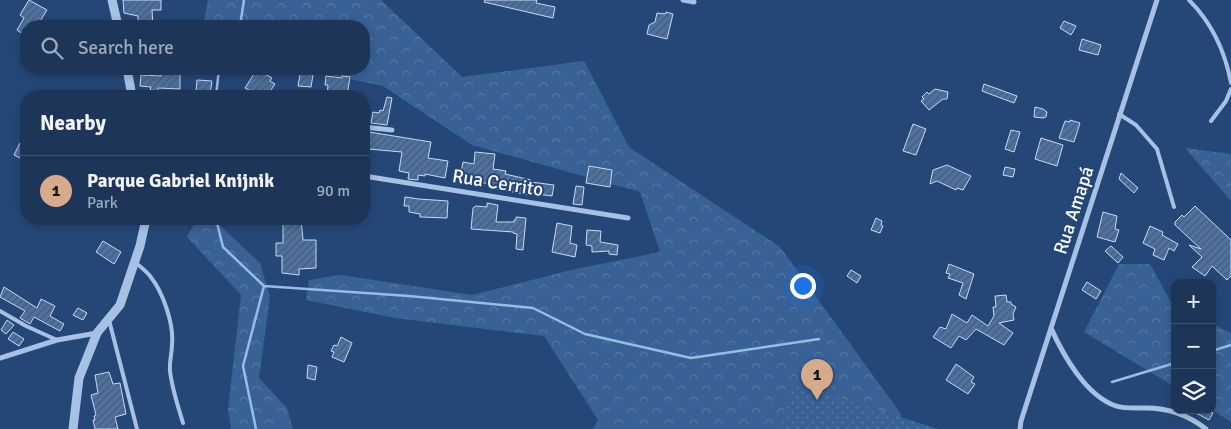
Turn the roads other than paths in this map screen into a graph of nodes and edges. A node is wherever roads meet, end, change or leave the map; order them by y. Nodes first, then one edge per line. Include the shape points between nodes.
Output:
1 (112, 0) edge
2 (683, 0) edge
3 (1157, 0) edge
4 (1189, 0) edge
5 (694, 2) dead end
6 (117, 20) edge
7 (128, 75) edge
8 (1231, 83) edge
9 (1231, 89) edge
10 (131, 90) edge
11 (1120, 114) junction
12 (1211, 121) dead end
13 (370, 128) edge
14 (392, 130) dead end
15 (370, 177) edge
16 (1174, 207) dead end
17 (628, 218) dead end
18 (144, 225) edge
19 (135, 262) junction
20 (0, 311) edge
21 (109, 320) junction
22 (1051, 328) junction
23 (97, 333) junction
24 (57, 340) junction
25 (0, 358) edge
26 (183, 423) dead end
27 (73, 429) edge
28 (137, 429) edge
29 (1020, 429) edge
30 (1206, 429) edge

1 - 6 street
2 - 5 street
3 - 11 street, Rua Amapá
4 - 8 lane via 1202,12 1215,35
7 - 10 street
9 - 12 lane
11 - 16 lane via 1136,125 1157,149
11 - 22 street, Rua Amapá
13 - 14 street
15 - 17 street, Rua Cerrito
18 - 19 street
19 - 21 street via 120,304
19 - 26 lane via 149,274 166,306 172,332 170,370
20 - 24 lane
21 - 23 street
21 - 28 lane
22 - 29 street, Rua Amapá
22 - 30 street via 1062,353 1100,397 1116,406 1172,410
23 - 24 street
23 - 27 street via 79,378
24 - 25 street

